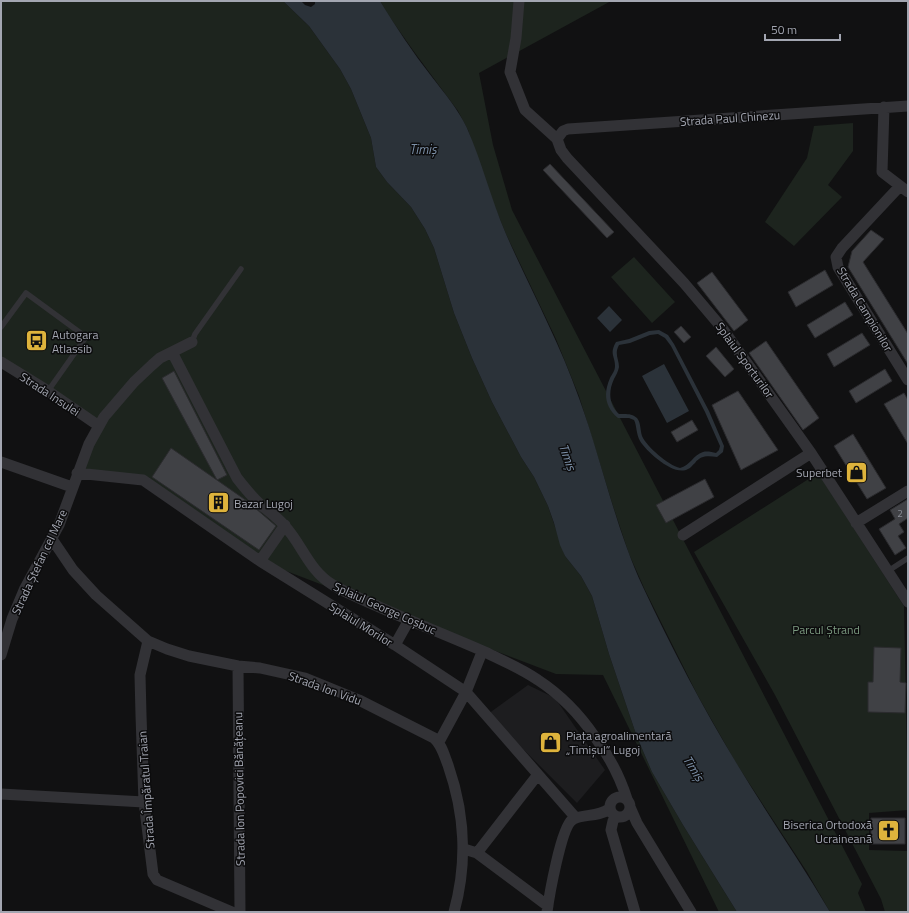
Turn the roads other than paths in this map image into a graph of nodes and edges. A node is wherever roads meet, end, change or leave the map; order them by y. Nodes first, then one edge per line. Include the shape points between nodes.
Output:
1 (519, 1) edge
2 (908, 106) edge
3 (884, 107) junction
4 (557, 139) junction
5 (904, 189) edge
6 (241, 269) dead end
7 (1, 327) edge
8 (192, 342) joint
9 (172, 352) junction
10 (1, 362) edge
11 (908, 380) edge
12 (48, 391) junction
13 (99, 426) junction
14 (811, 453) junction
15 (1, 462) edge
16 (77, 472) junction
17 (72, 487) junction
18 (908, 491) edge
19 (856, 523) junction
20 (285, 525) junction
21 (683, 535) dead end
22 (52, 539) junction
23 (908, 558) edge
24 (260, 561) junction
25 (888, 571) junction
26 (326, 581) junction
27 (316, 596) junction
28 (908, 602) edge
29 (408, 620) junction
30 (148, 641) junction
31 (395, 645) junction
32 (482, 652) junction
33 (1, 656) edge
34 (238, 666) junction
35 (466, 692) junction
36 (439, 742) junction
37 (536, 777) dead end
38 (1, 794) edge
39 (144, 802) junction
40 (621, 810) junction
41 (576, 818) junction
42 (464, 849) junction
43 (477, 853) junction
44 (547, 909) edge
45 (232, 912) edge
46 (240, 912) edge
47 (454, 912) edge
48 (635, 912) edge
49 (691, 912) edge

1 - 4 street via 510,72 525,110
2 - 3 street, Strada Paul Chinezu
3 - 4 street, Strada Paul Chinezu via 568,128 559,134
3 - 5 street via 882,172
4 - 14 street, Splaiul Sporturilor via 566,158 684,283 722,328
5 - 11 street, Strada Campionilor via 842,248 836,257 838,267
6 - 8 lane
7 - 12 lane via 26,293 86,337
8 - 9 street, Strada Ștefan cel Mare
9 - 13 street, Strada Ștefan cel Mare via 160,358 134,382 113,405
9 - 20 street, Splaiul George Coșbuc via 237,478 246,490
10 - 12 street, Strada Insulei
12 - 13 street, Strada Insulei
13 - 16 street, Strada Ștefan cel Mare
14 - 19 street, Splaiul Sporturilor
14 - 21 street
15 - 17 street
16 - 17 street, Strada Ștefan cel Mare
16 - 24 street, Splaiul Morilor via 143,480
17 - 22 street, Strada Ștefan cel Mare
18 - 19 street
19 - 25 street, Splaiul Sporturilor
20 - 24 street
20 - 26 street, Splaiul George Coșbuc via 308,561
22 - 30 street, Strada Ion Vidu via 73,570 96,595
22 - 33 street, Strada Ștefan cel Mare via 38,562 12,619
23 - 25 lane
24 - 27 street, Splaiul Morilor
25 - 28 street, Splaiul Sporturilor
26 - 27 street
26 - 29 street, Splaiul George Coșbuc
27 - 31 street, Splaiul Morilor
29 - 31 street
29 - 32 street, Splaiul George Coșbuc
30 - 34 street, Strada Ion Vidu via 189,656
30 - 39 street, Strada Împăratul Traian via 140,675
31 - 35 street, Splaiul Morilor
32 - 35 street
32 - 40 street, Splaiul George Coșbuc via 518,667 538,680 555,692 586,724 602,746 624,788
34 - 36 street, Strada Ion Vidu via 283,673 327,686
34 - 46 street, Strada Ion Popovici Bănățeanu
35 - 36 street
35 - 41 street, Splaiul Morilor
36 - 42 street via 458,800
37 - 43 street
38 - 39 street
39 - 45 street, Strada Împăratul Traian via 154,877
40 - 41 street
40 - 48 street via 613,821 611,830
40 - 49 street via 636,823
41 - 44 street via 570,822 561,846
42 - 43 street
42 - 47 street
43 - 44 street

